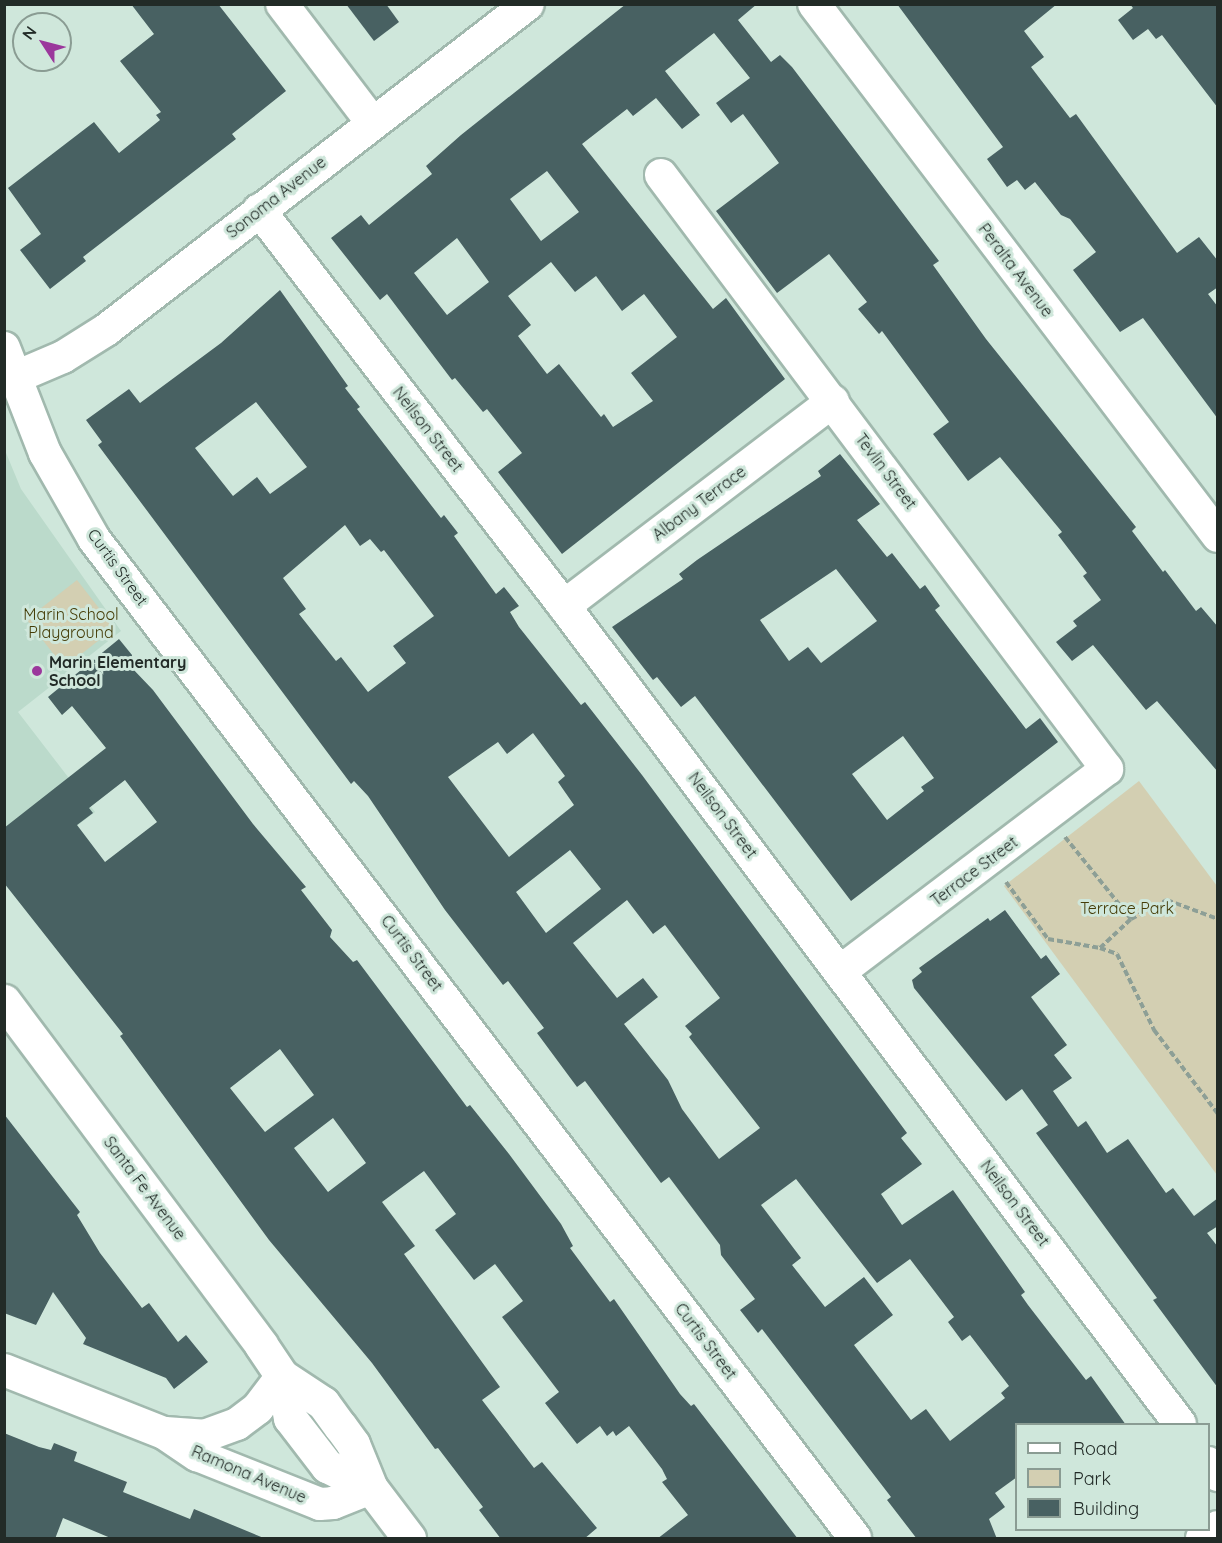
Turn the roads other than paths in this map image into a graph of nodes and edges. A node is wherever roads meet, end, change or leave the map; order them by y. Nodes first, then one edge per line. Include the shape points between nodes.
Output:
1 (282, 4) edge
2 (528, 4) edge
3 (814, 4) edge
4 (372, 122) junction
5 (661, 176) dead end
6 (260, 210) junction
7 (4, 348) edge
8 (16, 377) junction
9 (833, 401) junction
10 (1218, 536) edge
11 (564, 606) junction
12 (1107, 770) joint
13 (842, 971) junction
14 (4, 1001) edge
15 (4, 1370) edge
16 (282, 1376) junction
17 (1179, 1423) edge
18 (164, 1433) junction
19 (371, 1488) junction
20 (1218, 1527) edge
21 (409, 1539) edge
22 (855, 1539) edge
23 (1202, 1539) edge

1 - 4 street
2 - 4 street, Sonoma Avenue
3 - 10 street, Peralta Avenue
4 - 6 street, Sonoma Avenue
5 - 9 street, Tevlin Street
6 - 8 street, Sonoma Avenue via 105,330 63,357
6 - 11 street, Neilson Street
7 - 8 street, Curtis Street
8 - 22 street, Curtis Street via 45,453 94,539
9 - 11 street, Albany Terrace
9 - 12 street, Tevlin Street
11 - 13 street, Neilson Street
12 - 13 street, Terrace Street
13 - 17 street, Neilson Street
14 - 16 street, Santa Fe Avenue
15 - 18 street, Ramona Avenue
16 - 18 street, Ramona Avenue via 258,1408 237,1424 204,1436
16 - 19 street, Santa Fe Avenue via 322,1403 353,1444
18 - 19 street, Ramona Avenue via 197,1455 320,1504
19 - 21 street, Santa Fe Avenue
20 - 23 street

